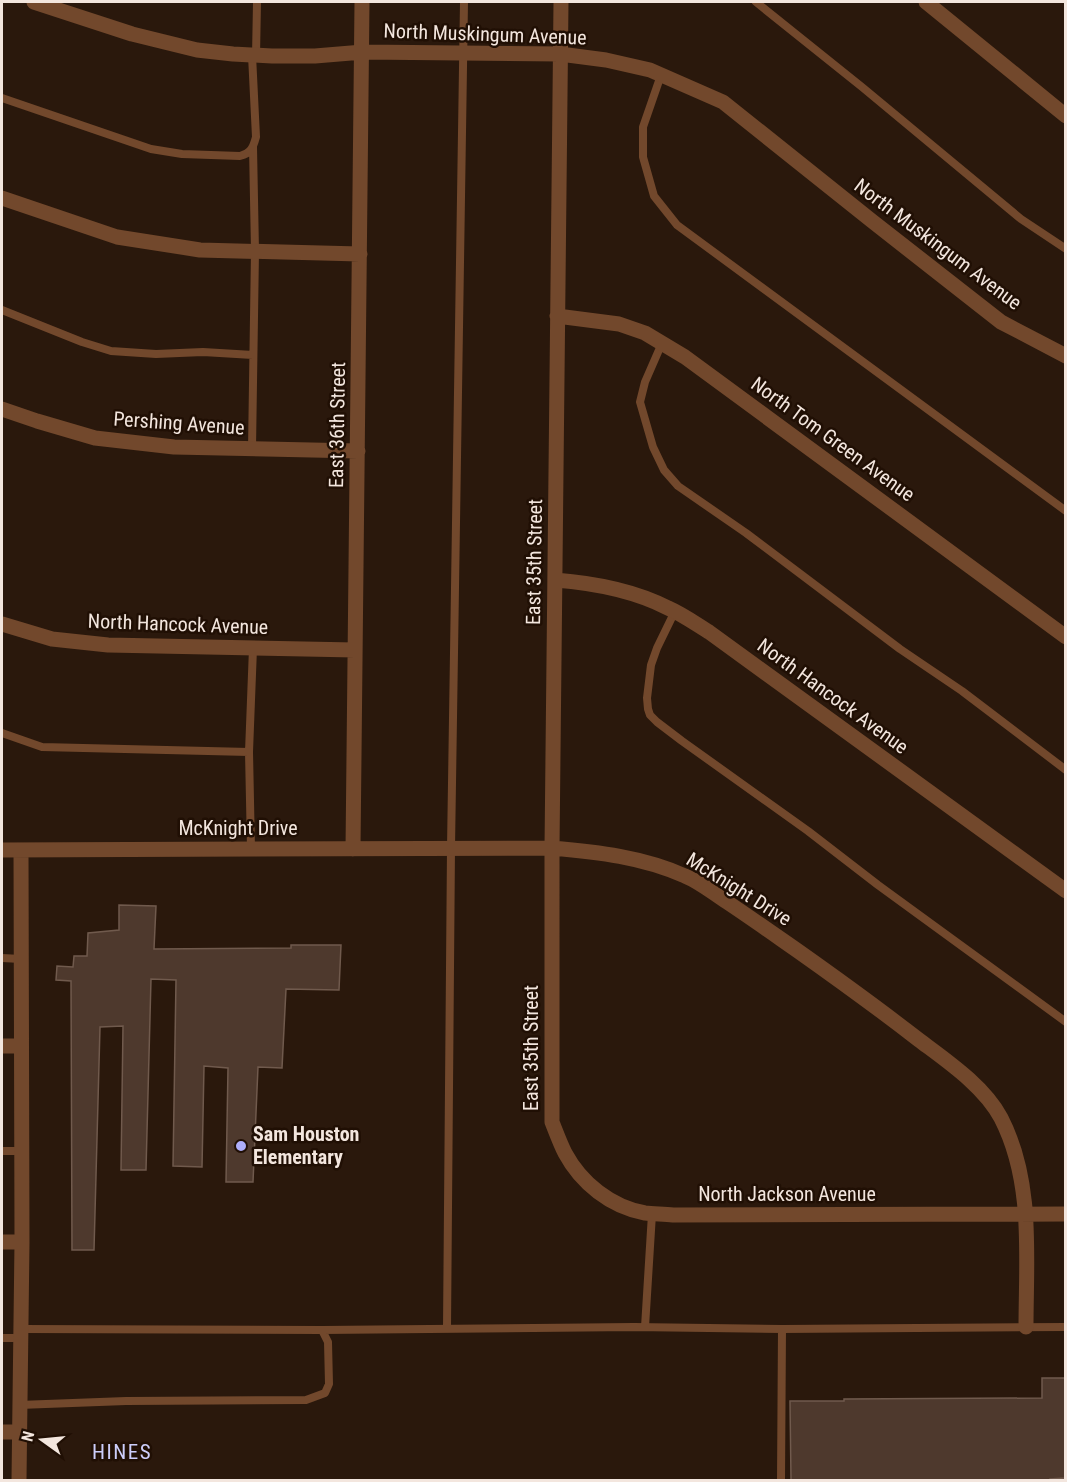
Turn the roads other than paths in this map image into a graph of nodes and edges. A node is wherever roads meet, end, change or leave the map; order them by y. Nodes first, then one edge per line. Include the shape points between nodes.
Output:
1 (33, 2) edge
2 (257, 2) edge
3 (363, 2) edge
4 (464, 2) edge
5 (561, 2) edge
6 (756, 2) edge
7 (926, 2) edge
8 (363, 52) junction
9 (464, 53) junction
10 (560, 54) junction
11 (254, 56) junction
12 (661, 75) junction
13 (2, 98) edge
14 (1065, 116) edge
15 (253, 147) junction
16 (2, 198) edge
17 (1065, 249) edge
18 (255, 251) junction
19 (360, 254) junction
20 (2, 310) edge
21 (557, 316) junction
22 (663, 343) junction
23 (253, 355) junction
24 (1065, 356) edge
25 (2, 409) edge
26 (252, 449) junction
27 (358, 451) junction
28 (1065, 511) edge
29 (555, 580) junction
30 (675, 611) junction
31 (2, 624) edge
32 (1065, 637) edge
33 (253, 648) junction
34 (356, 650) junction
35 (2, 733) edge
36 (249, 752) junction
37 (1065, 770) edge
38 (451, 848) junction
39 (552, 848) junction
40 (251, 849) junction
41 (353, 849) junction
42 (2, 850) edge
43 (21, 850) junction
44 (1065, 891) edge
45 (2, 958) edge
46 (21, 959) junction
47 (1065, 1022) edge
48 (2, 1046) edge
49 (21, 1046) junction
50 (552, 1122) joint
51 (2, 1151) edge
52 (21, 1151) junction
53 (652, 1214) junction
54 (1026, 1214) junction
55 (1065, 1214) edge
56 (2, 1242) edge
57 (22, 1242) junction
58 (645, 1327) junction
59 (1026, 1327) junction
60 (1065, 1327) edge
61 (447, 1328) junction
62 (782, 1329) junction
63 (322, 1330) junction
64 (21, 1333) junction
65 (2, 1338) edge
66 (20, 1405) junction
67 (2, 1432) edge
68 (19, 1432) junction
69 (19, 1480) edge
70 (781, 1480) edge

1 - 11 street, North Muskingum Avenue via 163,43
2 - 11 lane
3 - 8 street, East 36th Street
4 - 9 lane
5 - 10 street, East 35th Street
6 - 17 lane via 1021,219
7 - 14 street
8 - 9 street, North Muskingum Avenue
8 - 11 street, North Muskingum Avenue
8 - 19 street, East 36th Street
9 - 10 street, North Muskingum Avenue
9 - 38 lane
10 - 12 street, North Muskingum Avenue via 606,60
10 - 21 street, East 35th Street
11 - 15 lane
12 - 24 street, North Muskingum Avenue via 723,102 1001,322
12 - 28 lane via 643,127 643,157 654,196 677,225
13 - 15 lane via 151,149 240,156
15 - 18 lane
16 - 18 street via 117,237 200,250
18 - 19 street
18 - 23 lane
19 - 27 street, East 36th Street
20 - 23 lane via 111,351
21 - 22 street, North Tom Green Avenue via 619,324
21 - 29 street, East 35th Street
22 - 32 street, North Tom Green Avenue
22 - 37 lane via 640,402 653,447 664,470 678,486
23 - 26 lane
25 - 26 street, Pershing Avenue via 95,438 174,447
26 - 27 street, Pershing Avenue
27 - 34 street, East 36th Street
29 - 30 street, North Hancock Avenue via 625,591
29 - 39 street, East 35th Street
30 - 44 street, North Hancock Avenue
30 - 47 lane via 651,665 647,698 650,715
31 - 33 street, North Hancock Avenue via 52,639 108,645
33 - 34 street, North Hancock Avenue
33 - 36 lane
34 - 41 street, East 36th Street
35 - 36 lane via 42,747
36 - 40 lane
38 - 39 street, McKnight Drive
38 - 41 street, McKnight Drive
38 - 61 lane
39 - 50 street, East 35th Street
39 - 54 street, McKnight Drive via 625,857 686,876 763,926 945,1059 973,1083 1000,1115 1018,1160
40 - 41 street, McKnight Drive
40 - 43 street, McKnight Drive
42 - 43 street, McKnight Drive
43 - 46 street
45 - 46 lane
46 - 49 street
48 - 49 street
49 - 52 street
50 - 53 street, North Jackson Avenue via 565,1154 596,1191 613,1203
51 - 52 lane
52 - 57 street
53 - 54 street, North Jackson Avenue
53 - 58 lane
54 - 55 street, North Jackson Avenue
54 - 59 street, McKnight Drive
56 - 57 street
57 - 64 street
58 - 61 lane
58 - 62 lane
59 - 60 lane
59 - 62 lane
61 - 63 lane
62 - 70 lane
63 - 64 lane
63 - 66 lane via 328,1342 329,1384 325,1393 306,1400
64 - 65 lane
64 - 66 street
66 - 68 street
67 - 68 street
68 - 69 street

